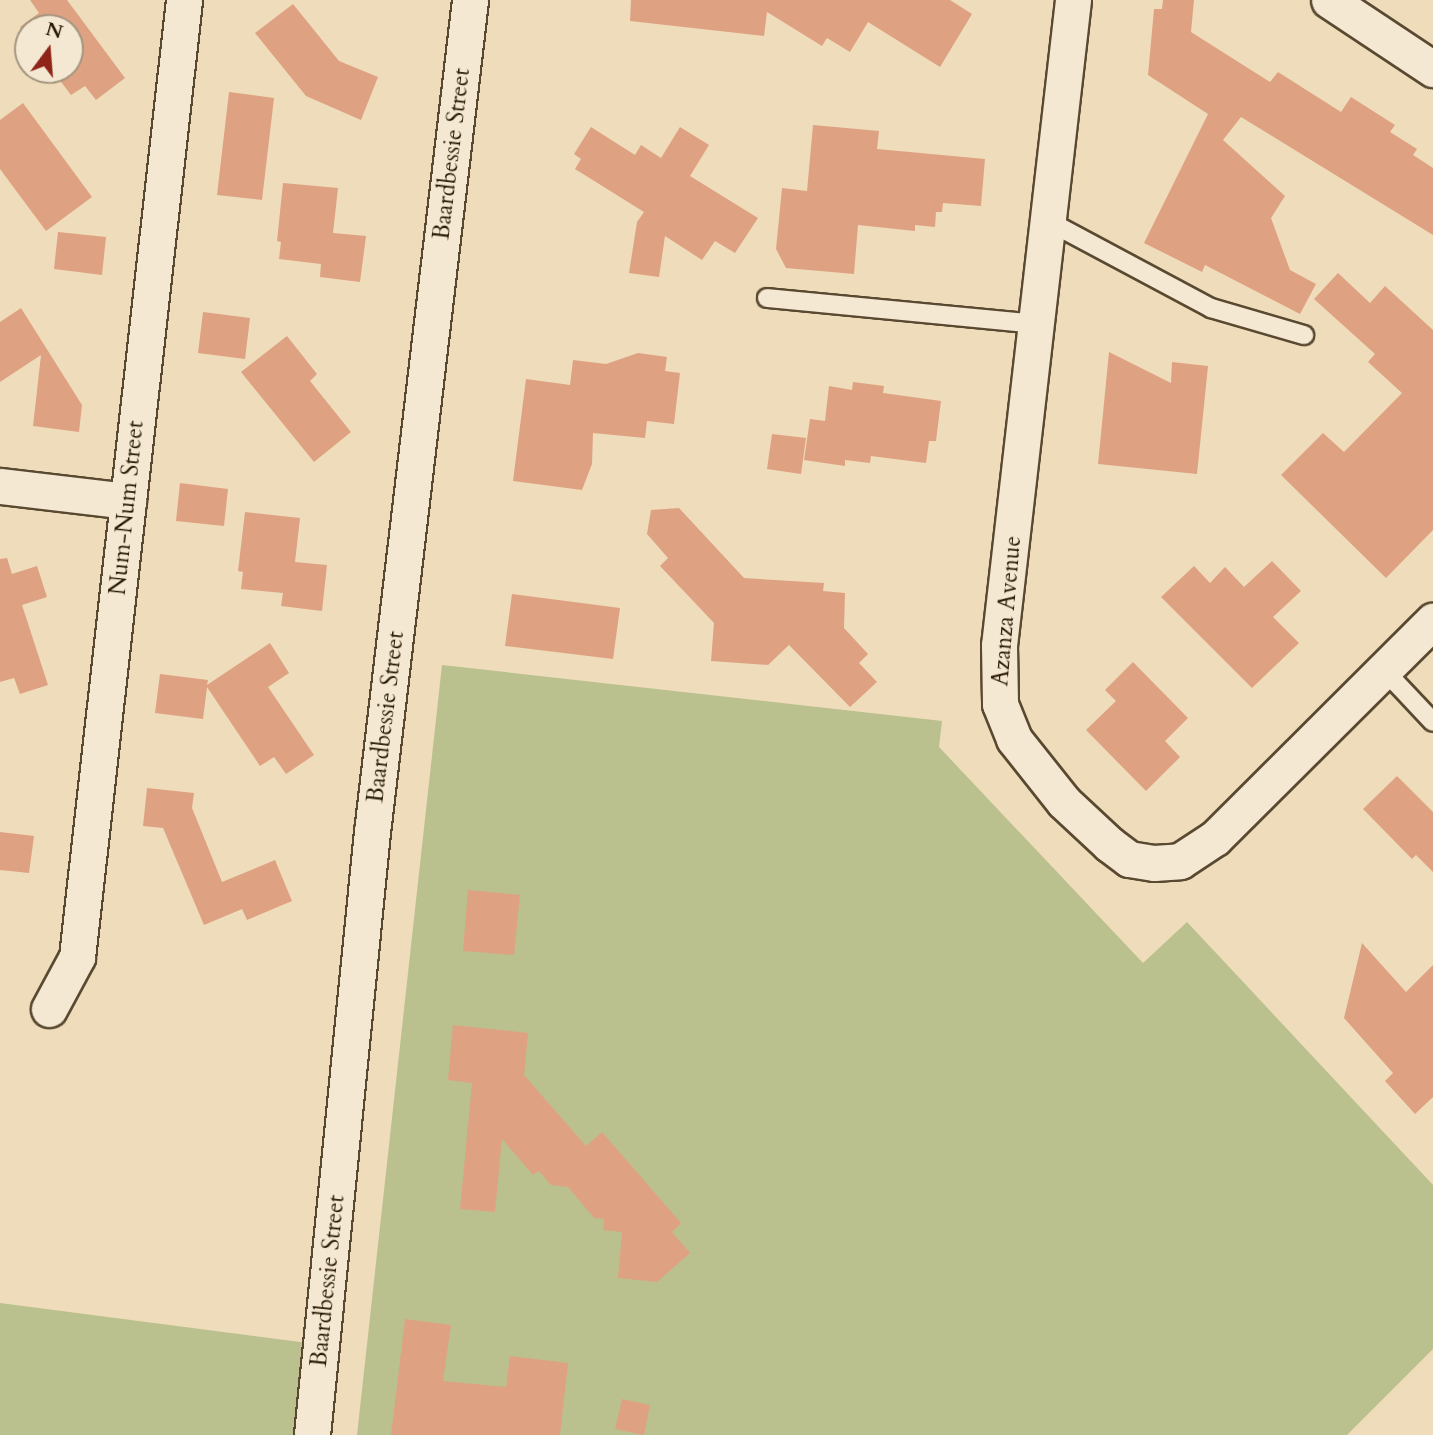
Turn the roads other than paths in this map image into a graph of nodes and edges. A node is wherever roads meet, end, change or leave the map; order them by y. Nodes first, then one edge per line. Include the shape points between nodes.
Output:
1 (184, 0) edge
2 (470, 0) edge
3 (1073, 0) edge
4 (1329, 0) edge
5 (1433, 69) edge
6 (1048, 221) junction
7 (767, 298) dead end
8 (1036, 324) junction
9 (1304, 335) dead end
10 (0, 486) edge
11 (128, 501) junction
12 (1433, 621) edge
13 (1384, 670) junction
14 (1433, 722) edge
15 (49, 1009) dead end
16 (312, 1435) edge

1 - 11 street, Num-Num Street
2 - 16 street, Baardbessie Street via 372,832
3 - 6 street, Azanza Avenue
4 - 5 street
6 - 8 street, Azanza Avenue
6 - 9 lane via 1210,309
7 - 8 lane
8 - 13 street, Azanza Avenue via 998,673 1006,723 1064,802 1129,859 1180,861 1215,838
10 - 11 street
11 - 15 street, Num-Num Street via 77,957
12 - 13 street, Azanza Avenue
13 - 14 lane

